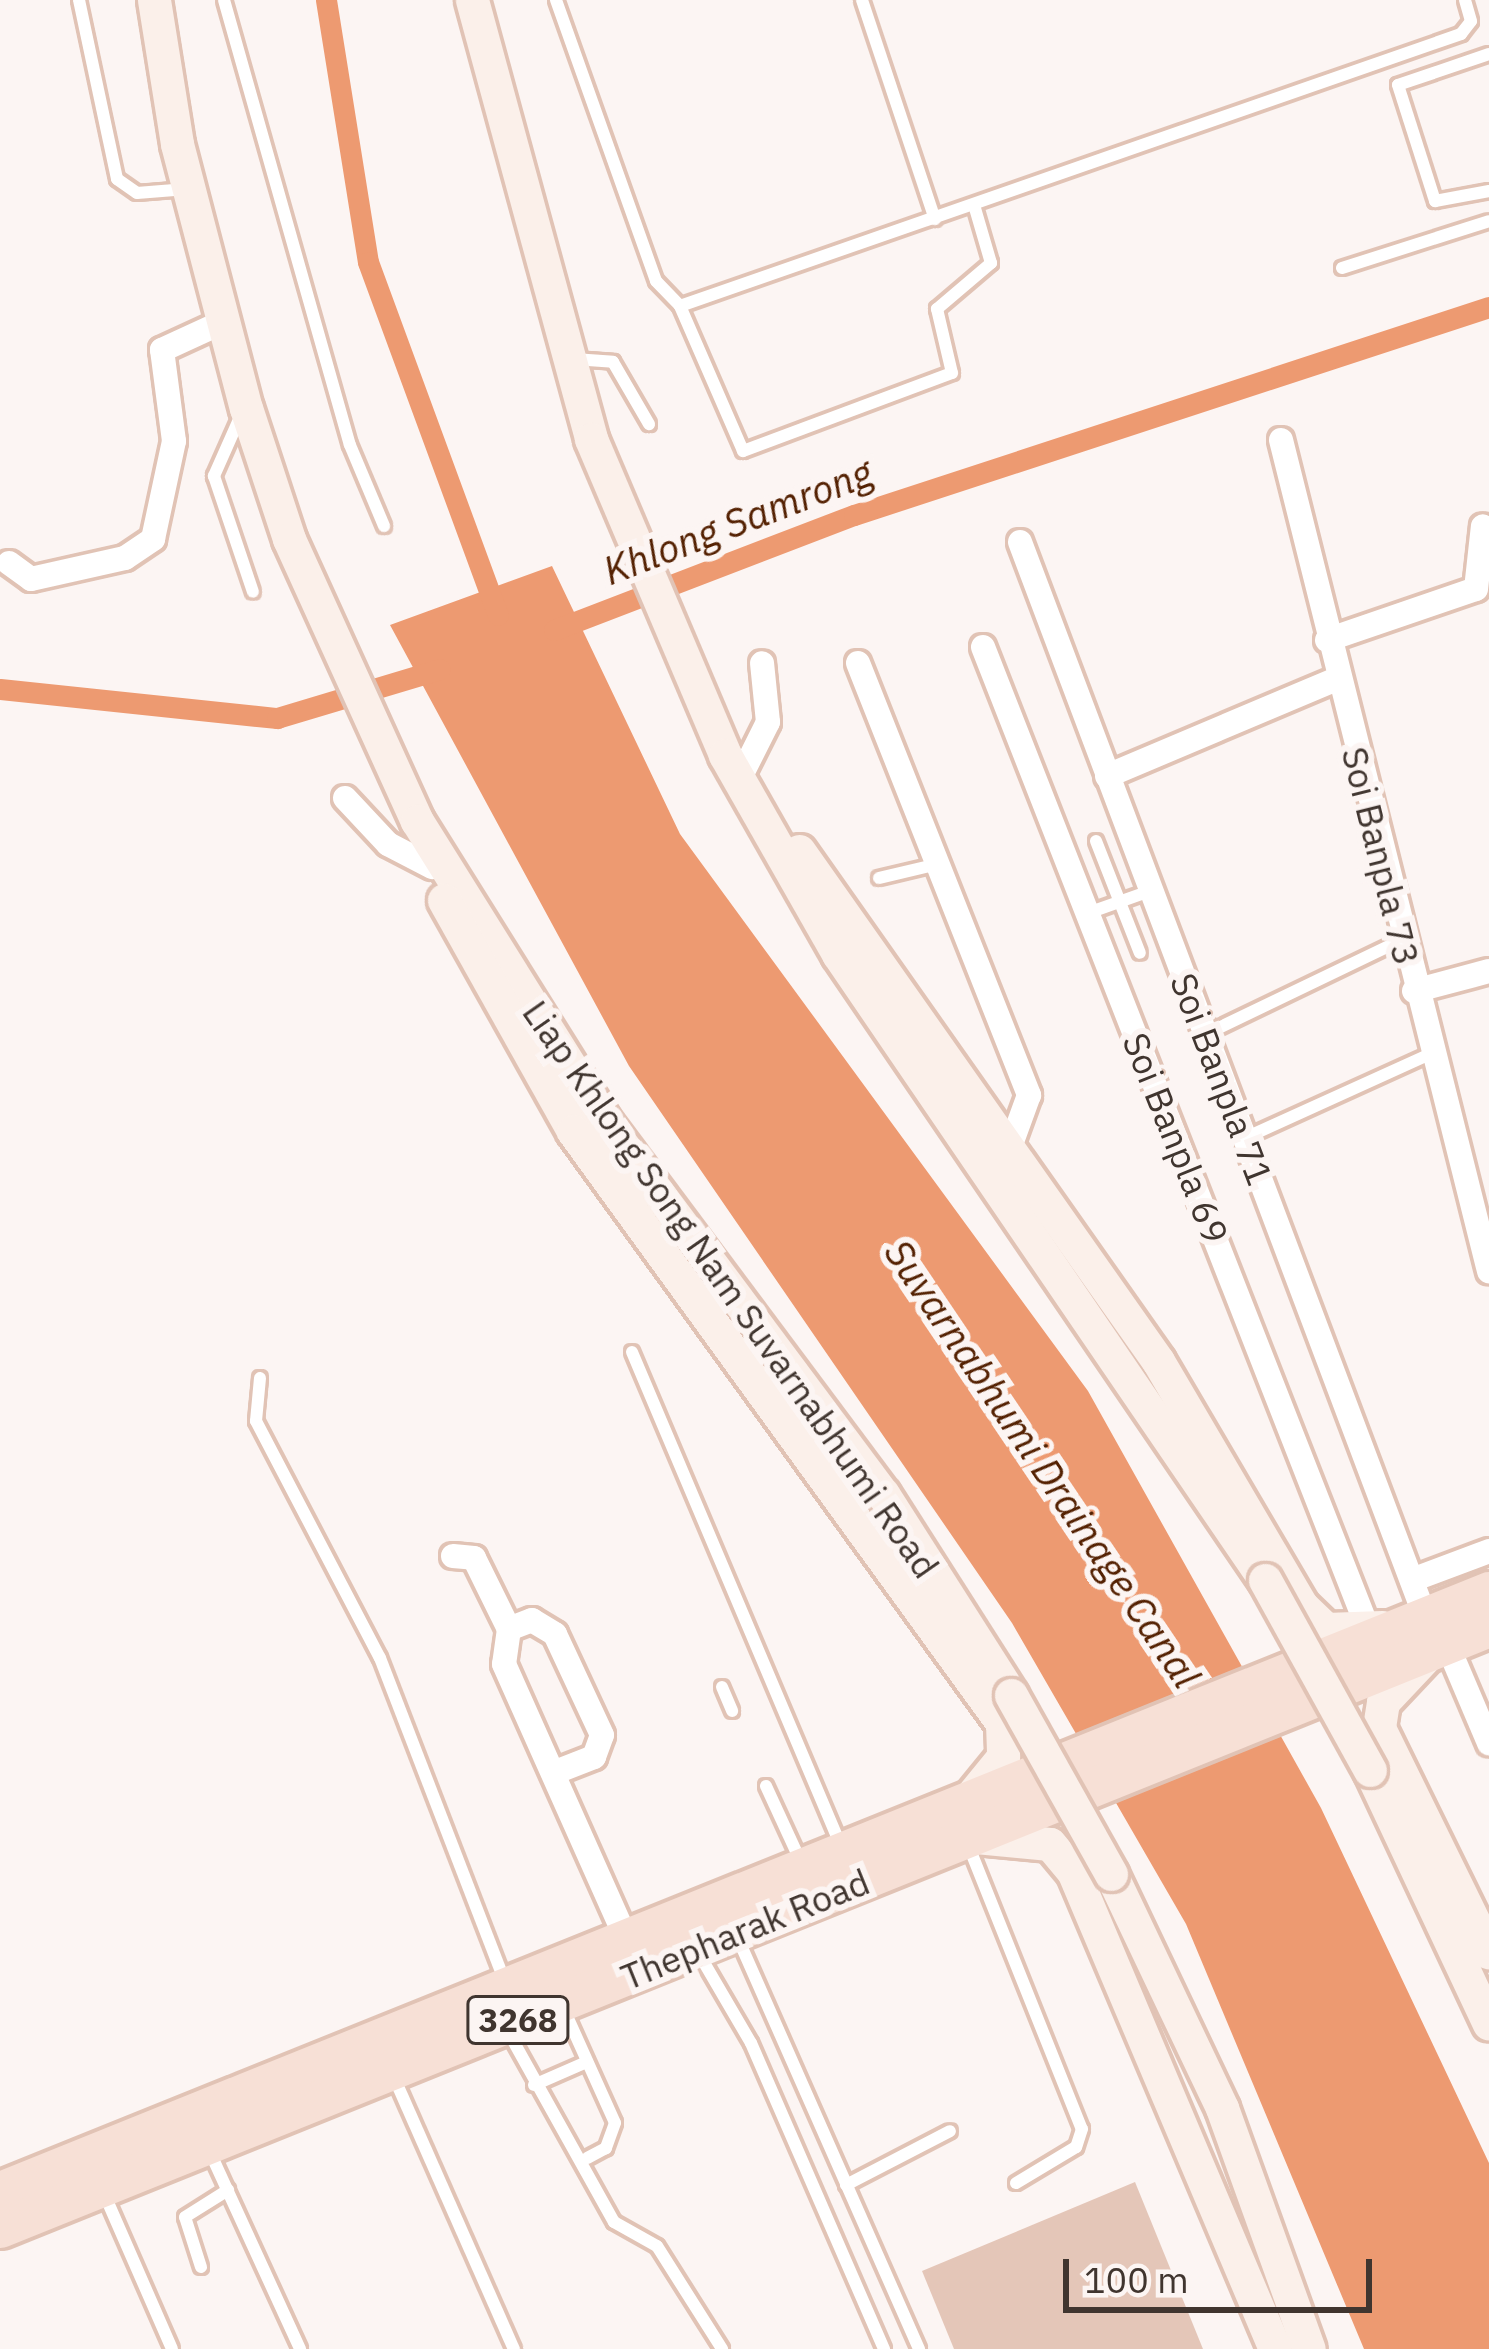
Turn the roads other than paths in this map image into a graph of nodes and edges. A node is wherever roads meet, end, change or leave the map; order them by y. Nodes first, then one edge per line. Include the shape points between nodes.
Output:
1 (80, 0) edge
2 (154, 0) edge
3 (224, 0) edge
4 (472, 0) edge
5 (556, 0) edge
6 (862, 0) edge
7 (1465, 0) edge
8 (1404, 53) junction
9 (1489, 54) edge
10 (1409, 78) junction
11 (188, 189) junction
12 (1489, 191) edge
13 (974, 205) junction
14 (935, 219) junction
15 (1489, 221) edge
16 (1342, 268) dead end
17 (680, 306) junction
18 (223, 322) junction
19 (567, 360) junction
20 (246, 408) junction
21 (649, 424) dead end
22 (1281, 440) dead end
23 (384, 526) dead end
24 (1483, 526) dead end
25 (1020, 542) dead end
26 (9, 563) dead end
27 (253, 592) dead end
28 (1327, 640) junction
29 (983, 647) dead end
30 (762, 663) dead end
31 (858, 663) dead end
32 (1336, 679) junction
33 (727, 754) junction
34 (1107, 776) junction
35 (345, 798) dead end
36 (420, 827) junction
37 (1096, 841) dead end
38 (934, 865) junction
39 (432, 867) junction
40 (879, 878) dead end
41 (1150, 891) junction
42 (1120, 902) junction
43 (1087, 914) junction
44 (1401, 940) junction
45 (1140, 953) dead end
46 (1489, 971) edge
47 (1414, 991) junction
48 (1205, 1035) junction
49 (1430, 1054) junction
50 (1244, 1138) junction
51 (1009, 1150) junction
52 (1489, 1271) edge
53 (632, 1352) dead end
54 (260, 1378) dead end
55 (1489, 1551) edge
56 (453, 1556) dead end
57 (1489, 1591) edge
58 (1425, 1623) junction
59 (1489, 1627) edge
60 (509, 1629) junction
61 (1368, 1629) junction
62 (722, 1687) dead end
63 (732, 1712) dead end
64 (1489, 1743) edge
65 (554, 1773) junction
66 (766, 1786) dead end
67 (968, 1828) junction
68 (844, 1853) junction
69 (804, 1869) junction
70 (736, 1933) junction
71 (626, 1938) junction
72 (695, 1949) junction
73 (1489, 1952) edge
74 (507, 1985) junction
75 (561, 2003) junction
76 (1489, 2024) edge
77 (505, 2025) junction
78 (587, 2062) junction
79 (391, 2070) junction
80 (534, 2085) junction
81 (950, 2131) dead end
82 (206, 2144) junction
83 (587, 2158) junction
84 (1016, 2183) dead end
85 (846, 2185) junction
86 (101, 2186) junction
87 (227, 2190) junction
88 (0, 2191) edge
89 (0, 2228) edge
90 (201, 2267) dead end
91 (172, 2349) edge
92 (300, 2349) edge
93 (514, 2349) edge
94 (722, 2349) edge
95 (884, 2349) edge
96 (919, 2349) edge
97 (1275, 2349) edge
98 (1309, 2349) edge

1 - 11 lane via 117,179 137,193
2 - 11 main road, Liap Khlong Song Nam Suvarnabhumi Road
3 - 23 lane via 350,446
4 - 19 main road
5 - 17 lane via 656,281
6 - 14 lane
7 - 8 lane via 1467,29
8 - 10 lane
8 - 13 lane
9 - 10 lane
10 - 12 lane via 1398,85 1435,201
11 - 18 main road, Liap Khlong Song Nam Suvarnabhumi Road
13 - 14 lane
13 - 17 lane via 991,263 937,309 952,374 751,452 729,436
14 - 17 lane
15 - 16 lane
18 - 20 main road, Liap Khlong Song Nam Suvarnabhumi Road
18 - 26 street via 161,350 172,484 153,539 50,576 24,579
19 - 21 lane via 613,362
19 - 33 main road via 591,440
20 - 27 lane via 214,476
20 - 36 main road, Liap Khlong Song Nam Suvarnabhumi Road via 289,539
22 - 28 street, Soi Banpla 73
24 - 28 street via 1476,590
25 - 34 street, Soi Banpla 71
28 - 32 street, Soi Banpla 73
29 - 43 street, Soi Banpla 69
30 - 33 street via 768,722
31 - 38 street
32 - 34 street
32 - 44 street, Soi Banpla 73
33 - 51 main road
33 - 76 main road, bridge via 838,954 1265,1580
34 - 41 street, Soi Banpla 71
35 - 39 street via 388,844
36 - 39 main road
36 - 98 main road, Liap Khlong Song Nam Suvarnabhumi Road, bridge via 603,1120 883,1494 1011,1695 1222,2108
37 - 42 lane
38 - 40 lane
38 - 51 street via 1029,1095
39 - 67 main road via 573,1131 1002,1723 1003,1757
41 - 42 lane
41 - 48 street, Soi Banpla 71
42 - 43 lane
42 - 45 lane
43 - 61 street, Soi Banpla 69
44 - 47 street, Soi Banpla 73
44 - 48 lane
46 - 47 street
47 - 49 street, Soi Banpla 73
48 - 50 street, Soi Banpla 71
49 - 50 lane
49 - 52 street, Soi Banpla 73
50 - 58 street, Soi Banpla 71
51 - 61 main road via 1205,1435 1302,1606 1326,1629
53 - 68 lane
54 - 74 lane via 256,1421 380,1658
55 - 58 street
56 - 60 street via 474,1558
57 - 58 main road, Thepharak Road / 3268
58 - 59 main road, Thepharak Road / 3268
58 - 61 main road
58 - 64 street, Soi Banpla 71
58 - 67 main road, Thepharak Road / 3268, bridge via 1341,1670
58 - 73 main road via 1383,1702 1379,1728
60 - 65 street via 504,1664
60 - 65 street via 546,1624 602,1735 594,1756
62 - 63 lane
65 - 71 street
66 - 69 lane
67 - 68 main road, Thepharak Road / 3268
67 - 70 main road, Thepharak Road / 3268
67 - 84 lane via 1082,2128 1076,2147
67 - 97 main road via 1050,1844 1073,1871
68 - 69 main road, Thepharak Road / 3268
69 - 71 main road, Thepharak Road / 3268
70 - 72 main road, Thepharak Road / 3268
70 - 85 lane
71 - 74 main road, Thepharak Road / 3268
72 - 75 main road, Thepharak Road / 3268
72 - 95 lane via 752,2044
74 - 88 main road, Thepharak Road / 3268
75 - 77 main road, Thepharak Road / 3268
75 - 78 lane
77 - 79 main road, Thepharak Road / 3268
77 - 80 lane
78 - 80 lane
78 - 83 lane via 615,2123 606,2148
79 - 82 main road, Thepharak Road / 3268
79 - 93 lane
80 - 83 lane via 561,2142
81 - 85 lane
82 - 86 main road, Thepharak Road / 3268
82 - 87 lane
83 - 94 lane via 614,2222 657,2246
85 - 96 lane
86 - 89 main road, Thepharak Road / 3268
86 - 91 lane
87 - 90 lane via 185,2217
87 - 92 lane

